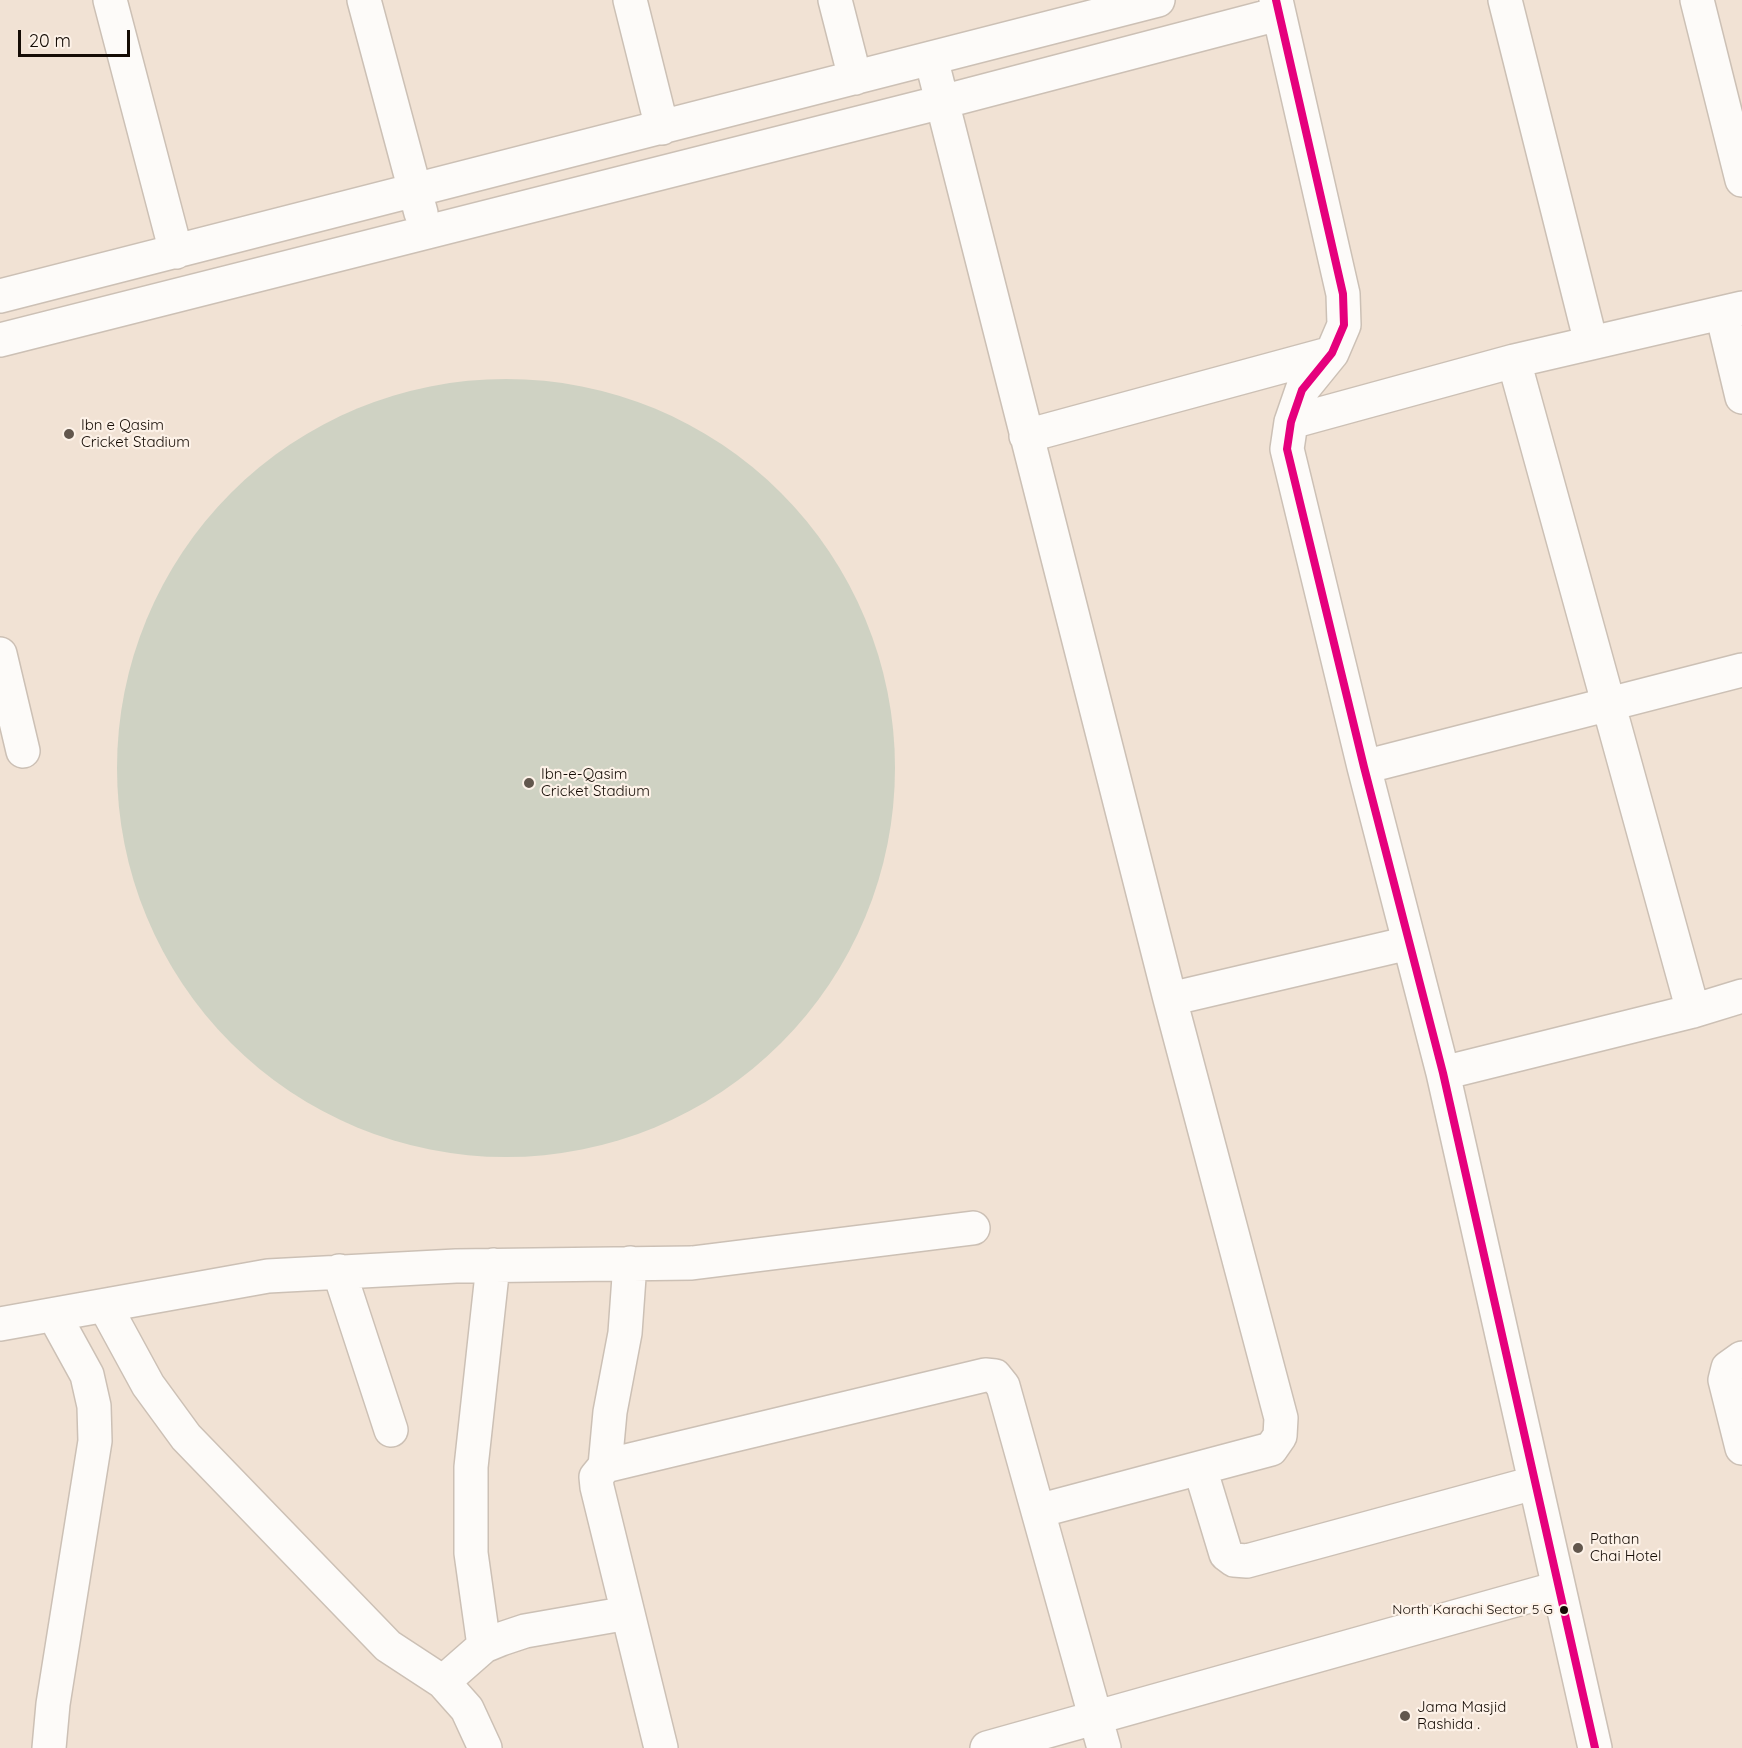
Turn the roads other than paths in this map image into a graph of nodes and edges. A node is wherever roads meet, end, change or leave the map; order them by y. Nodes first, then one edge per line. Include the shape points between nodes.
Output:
1 (110, 0) edge
2 (364, 0) edge
3 (630, 0) edge
4 (836, 0) edge
5 (1158, 0) edge
6 (1505, 0) edge
7 (1697, 0) edge
8 (1277, 7) edge
9 (1050, 14) edge
10 (931, 58) junction
11 (855, 78) junction
12 (942, 102) junction
13 (662, 128) junction
14 (1742, 180) edge
15 (415, 191) junction
16 (426, 232) junction
17 (176, 252) junction
18 (0, 296) edge
19 (1732, 310) edge
20 (0, 340) edge
21 (1591, 343) junction
22 (1332, 354) junction
23 (1514, 361) junction
24 (1742, 397) edge
25 (1291, 422) junction
26 (1026, 436) junction
27 (0, 654) edge
28 (1742, 670) edge
29 (1609, 704) junction
30 (23, 751) dead end
31 (1364, 767) junction
32 (1409, 943) junction
33 (1742, 996) edge
34 (1170, 999) junction
35 (1693, 1011) junction
36 (1443, 1073) junction
37 (973, 1228) dead end
38 (630, 1263) junction
39 (493, 1265) junction
40 (339, 1271) junction
41 (105, 1306) junction
42 (54, 1315) junction
43 (0, 1324) edge
44 (1742, 1358) edge
45 (391, 1430) dead end
46 (1742, 1448) edge
47 (605, 1466) junction
48 (1200, 1468) junction
49 (1534, 1484) junction
50 (1038, 1511) junction
51 (1558, 1588) junction
52 (628, 1613) junction
53 (484, 1646) junction
54 (443, 1682) junction
55 (1096, 1716) junction
56 (49, 1748) edge
57 (485, 1748) edge
58 (661, 1748) edge
59 (987, 1748) edge
60 (1104, 1748) edge
61 (1595, 1748) edge

1 - 17 street
2 - 15 street
3 - 13 street
4 - 11 street
5 - 9 street
6 - 21 street
7 - 14 street
8 - 12 street
8 - 22 street via 1343,294 1344,325
9 - 10 street
10 - 11 street
10 - 12 street
11 - 13 street
12 - 16 street
12 - 26 street
13 - 15 street
15 - 16 street
15 - 17 street
16 - 20 street
17 - 18 street
19 - 21 street
19 - 24 street
21 - 23 street
22 - 25 street via 1302,390
22 - 26 street
23 - 25 street
23 - 29 street
25 - 31 street via 1287,449
26 - 34 street
27 - 30 street
28 - 29 street
29 - 31 street
29 - 35 street
31 - 32 street
32 - 34 street
32 - 36 street
33 - 35 street
34 - 48 street via 1281,1418 1280,1436 1271,1449
35 - 36 street
36 - 49 street
37 - 38 street via 692,1263
38 - 39 street
38 - 47 street via 625,1333 610,1412
39 - 40 street
39 - 53 street via 471,1467 471,1553
40 - 41 street via 268,1276
40 - 45 street
41 - 42 street
41 - 54 street via 148,1385 186,1437 388,1646
42 - 43 street
42 - 56 street via 87,1375 94,1407 94,1441
44 - 46 street via 1728,1368 1725,1380
47 - 50 street via 985,1375 995,1376 1003,1386
47 - 52 street via 596,1477 597,1487
48 - 49 street via 1226,1554 1234,1560 1247,1561
48 - 50 street
49 - 51 street
50 - 55 street
51 - 55 street
51 - 61 street
52 - 53 street via 525,1631
52 - 58 street
53 - 54 street
54 - 57 street via 467,1709
55 - 59 street
55 - 60 street

